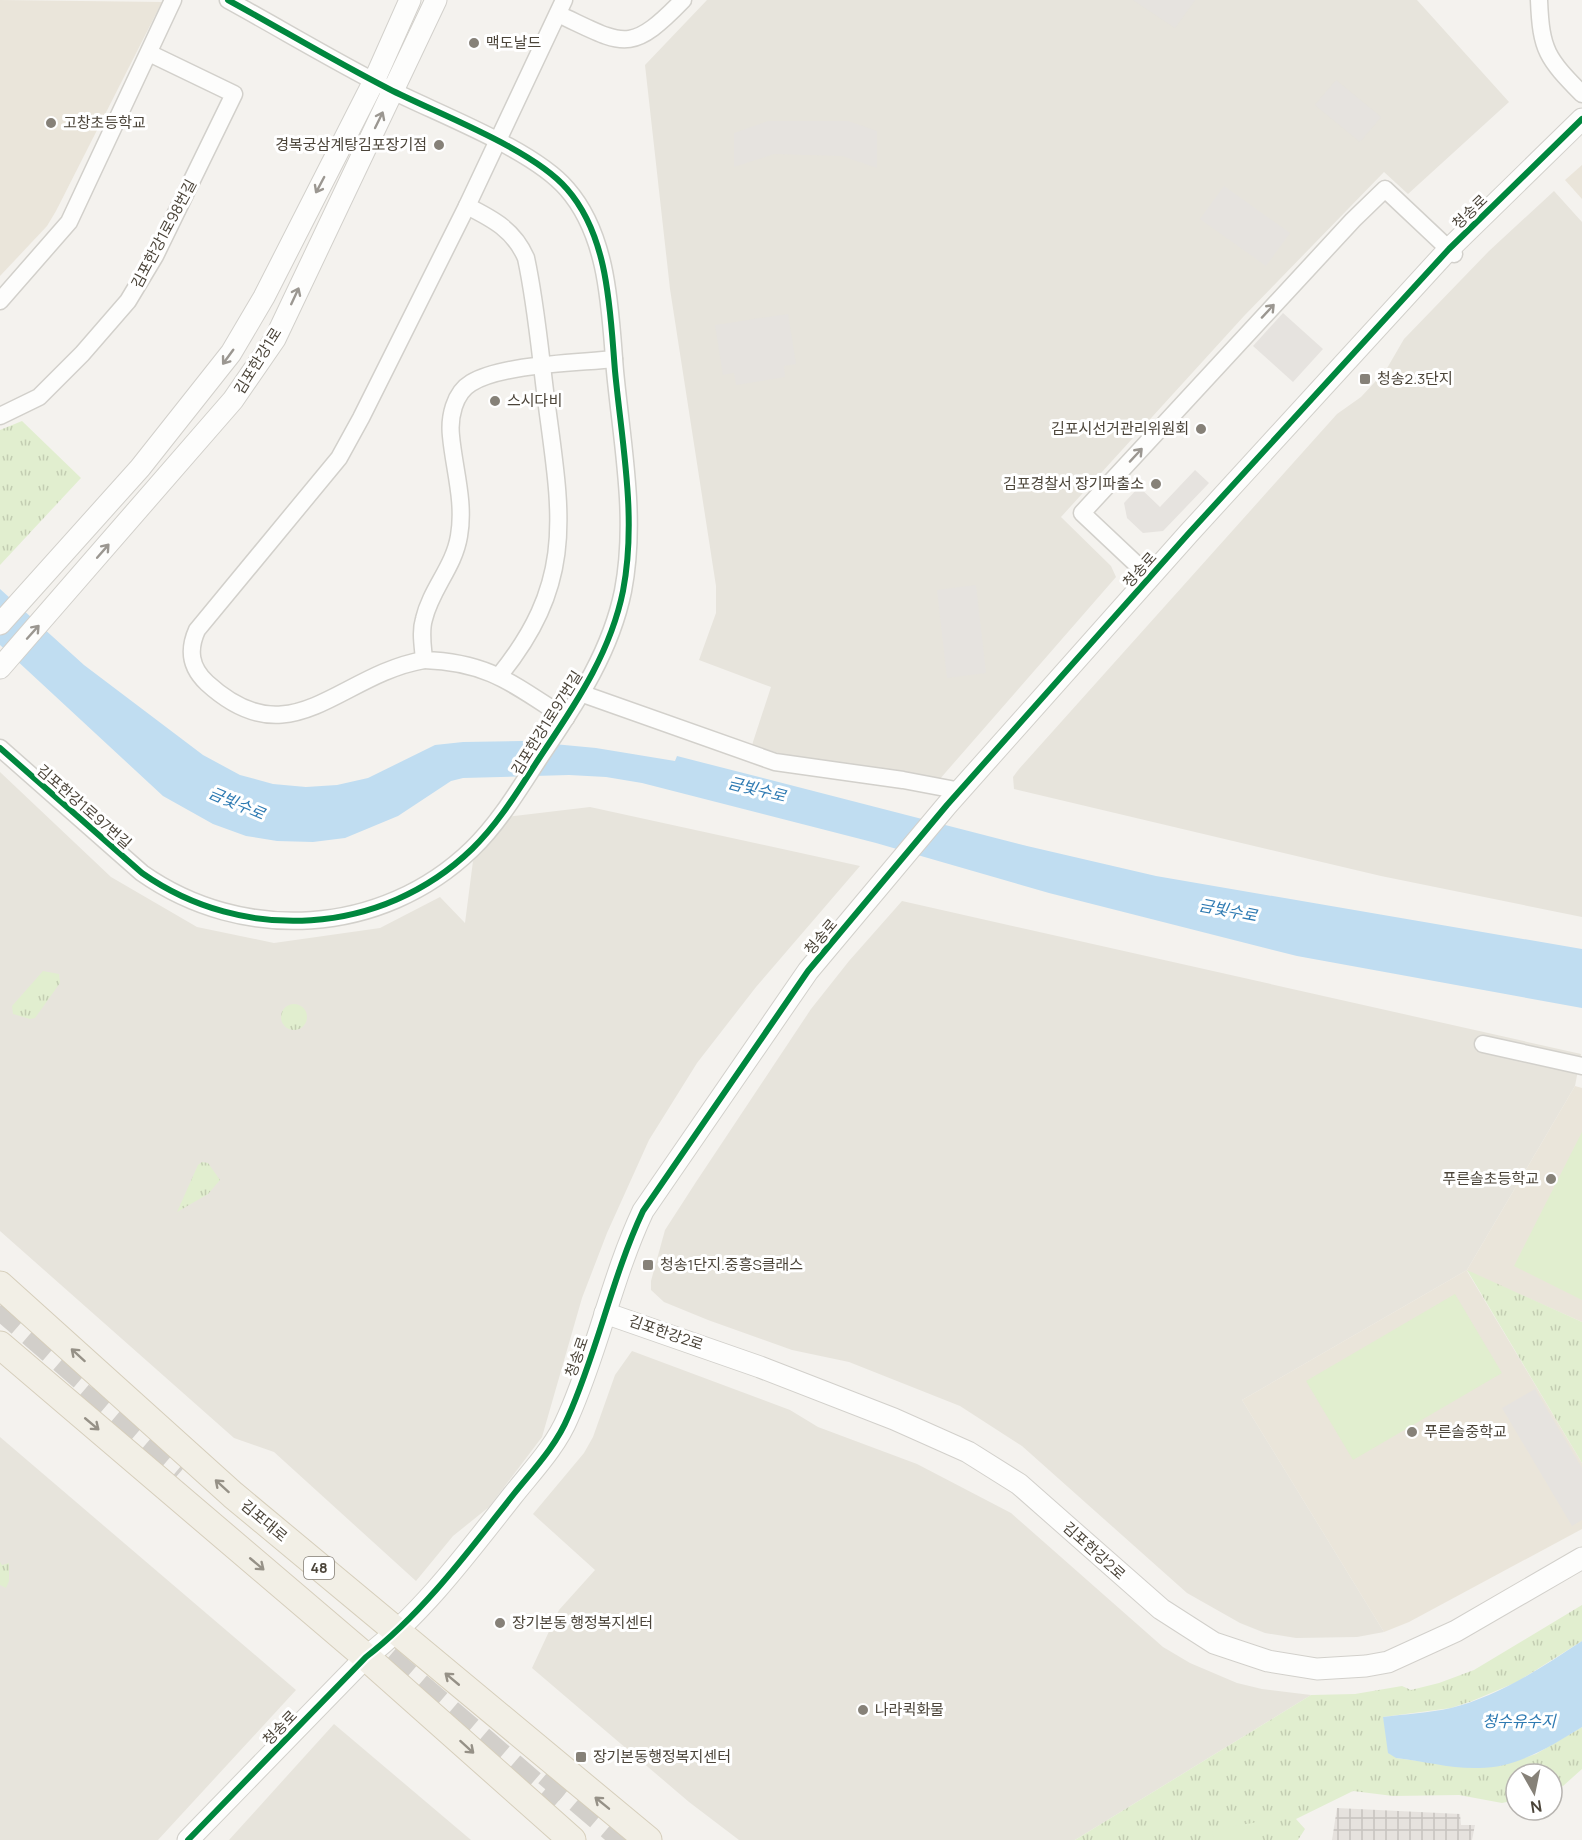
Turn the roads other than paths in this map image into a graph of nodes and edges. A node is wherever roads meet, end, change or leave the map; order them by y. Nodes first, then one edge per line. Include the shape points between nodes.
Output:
1 (173, 0) edge
2 (228, 0) edge
3 (410, 0) edge
4 (436, 0) edge
5 (683, 0) edge
6 (1539, 0) edge
7 (561, 7) edge
8 (149, 52) junction
9 (374, 81) junction
10 (393, 91) junction
11 (1582, 94) edge
12 (1582, 119) edge
13 (1582, 127) edge
14 (498, 142) junction
15 (467, 206) junction
16 (1451, 252) junction
17 (0, 301) edge
18 (614, 359) junction
19 (542, 366) junction
20 (0, 416) edge
21 (1150, 577) junction
22 (0, 624) edge
23 (424, 660) junction
24 (0, 668) edge
25 (499, 676) junction
26 (583, 694) junction
27 (564, 721) junction
28 (0, 748) edge
29 (954, 798) junction
30 (1483, 1044) dead end
31 (1582, 1066) edge
32 (0, 1285) edge
33 (605, 1312) junction
34 (0, 1345) edge
35 (1582, 1558) edge
36 (397, 1633) junction
37 (366, 1657) junction
38 (188, 1840) edge
39 (572, 1840) edge
40 (648, 1840) edge

1 - 8 street
2 - 9 street
3 - 9 street, 김포한강1로
4 - 10 street, 김포한강1로
5 - 7 street via 654,28 635,39 614,39
6 - 11 street via 1544,47
7 - 14 street
8 - 17 street via 69,222
8 - 20 street, 김포한강1로98번길 via 234,94 155,256 128,301 39,397
9 - 10 street
9 -> 22 street, 김포한강1로 via 264,297 231,353 140,468
10 - 14 street, 김포한강1로97번길
24 -> 10 street, 김포한강1로 via 206,433 257,367
12 - 16 street, 청송로
13 - 16 street, 청송로
14 - 15 street, 김포한강1로97번길
14 - 18 street, 김포한강1로97번길 via 549,172 583,210 599,251
15 - 19 street via 493,219 520,244 529,275
15 - 23 street, 김포한강1로97번길 via 339,458 202,623 190,645 191,660 200,677 219,694 243,710 279,716 318,705 393,667
16 - 21 street, 청송로 via 1194,538
21 -> 16 street via 1082,513 1353,220 1385,189
18 - 19 street
18 - 26 street, 김포한강1로97번길 via 628,498 627,556 616,618
19 - 23 street via 481,378 469,384 454,405 451,435 460,532 451,563 424,619
19 - 25 street via 558,494 557,557 531,632
21 - 29 street, 청송로
23 - 25 street, 김포한강1로97번길 via 476,666
25 - 27 street, 김포한강1로97번길
26 - 27 street, 김포한강1로97번길
26 - 29 street via 775,762 903,780
27 - 28 street, 김포한강1로97번길 via 499,818 472,849 438,877 388,905 300,922 266,921 217,911 163,888
29 - 33 street, 청송로 via 808,971 658,1186 626,1247
30 - 31 street
36 -> 32 main road, 김포대로 / 48 via 233,1495
33 - 35 street, 김포한강2로 via 760,1367 968,1452 1019,1484 1176,1620 1214,1643 1268,1661 1317,1669 1388,1662 1456,1631
33 - 36 street, 청송로 via 561,1433 461,1560
34 -> 37 main road, 48
36 - 37 street, 청송로
40 -> 36 main road, 김포대로 / 48
37 - 38 street, 청송로
37 -> 39 main road, 48

